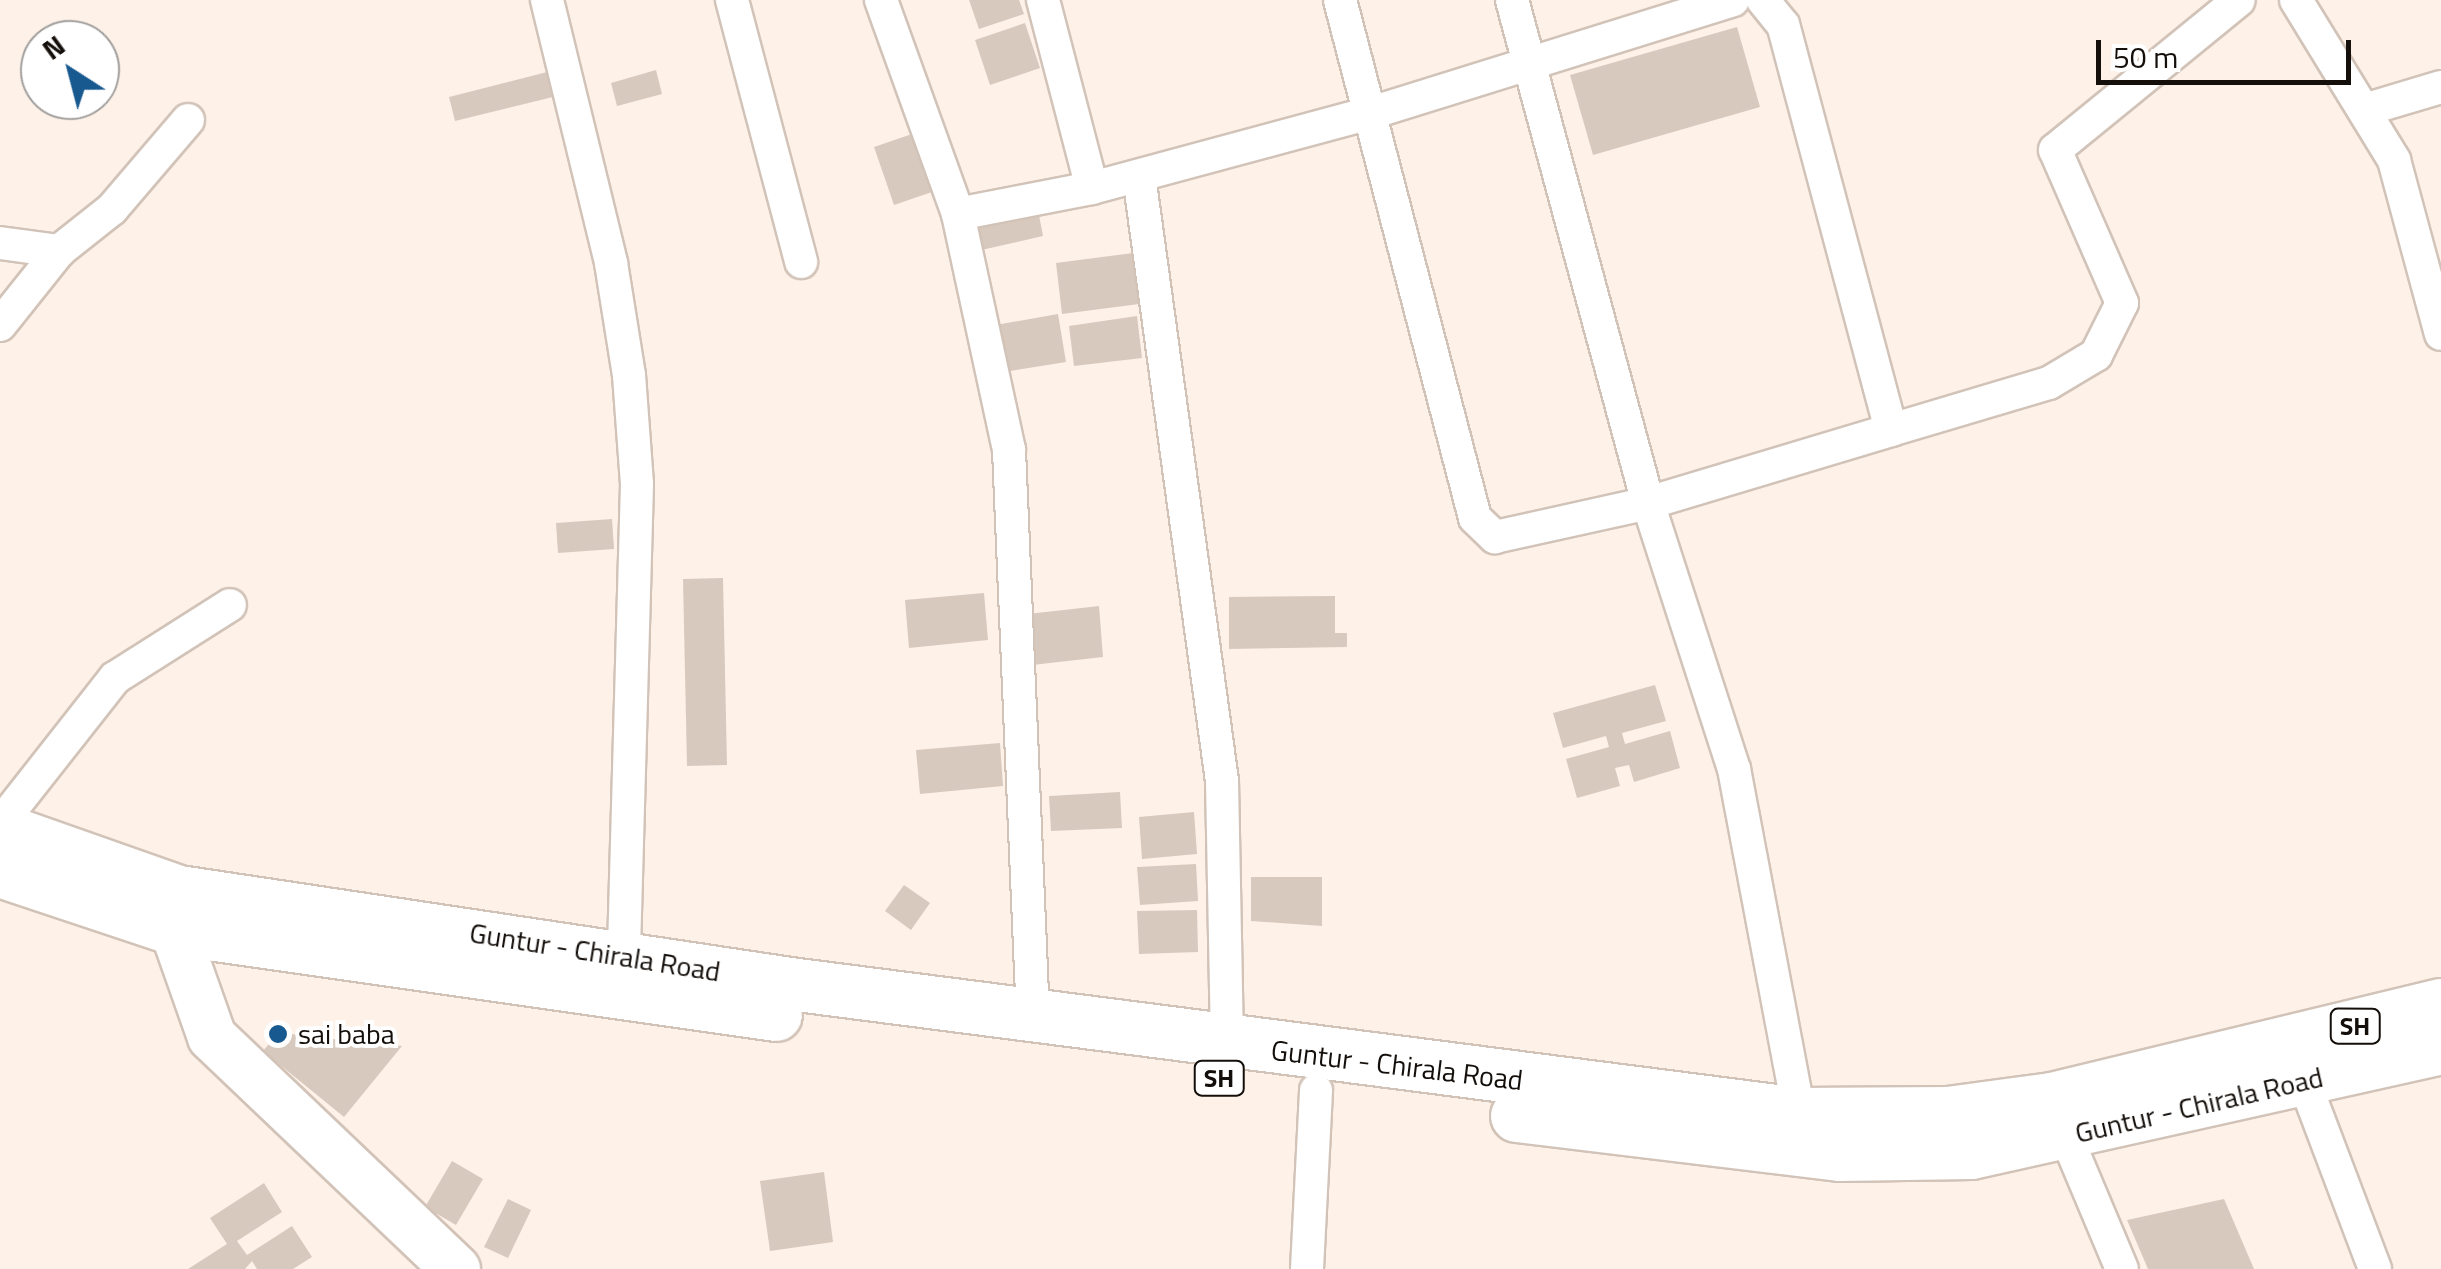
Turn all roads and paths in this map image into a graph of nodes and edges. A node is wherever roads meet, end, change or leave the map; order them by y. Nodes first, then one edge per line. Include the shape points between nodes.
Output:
1 (548, 0) edge
2 (732, 0) edge
3 (880, 0) edge
4 (1043, 0) edge
5 (1340, 0) edge
6 (1512, 0) edge
7 (1733, 0) edge
8 (1763, 0) edge
9 (2240, 0) edge
10 (2296, 0) edge
11 (1531, 64) junction
12 (2441, 86) edge
13 (2364, 110) junction
14 (1374, 112) junction
15 (188, 120) dead end
16 (1139, 176) junction
17 (1092, 188) junction
18 (958, 214) junction
19 (0, 243) edge
20 (60, 251) junction
21 (801, 262) dead end
22 (0, 325) edge
23 (2441, 334) edge
24 (1891, 430) junction
25 (1648, 502) junction
26 (230, 605) dead end
27 (0, 827) edge
28 (0, 871) edge
29 (176, 910) junction
30 (624, 954) junction
31 (2441, 1005) edge
32 (1032, 1017) junction
33 (1227, 1044) junction
34 (2441, 1048) edge
35 (2304, 1081) junction
36 (1316, 1090) junction
37 (1799, 1114) junction
38 (2066, 1136) junction
39 (456, 1269) edge
40 (1307, 1269) edge
41 (2122, 1269) edge
42 (2375, 1269) edge

1 - 30 street via 611,263 630,393 637,484
2 - 21 street
3 - 18 street
4 - 17 street
5 - 14 street
6 - 11 street
7 - 11 street
8 - 24 street via 1782,25
9 - 24 street via 2056,150 2122,302 2096,355 2048,383
10 - 13 street
11 - 14 street
11 - 25 street
12 - 13 street
13 - 23 street via 2402,178
14 - 16 street
14 - 25 street via 1475,518 1495,537
15 - 20 street via 112,209
16 - 17 street
16 - 33 street via 1222,780
17 - 18 street
18 - 32 street via 1009,450
19 - 20 street
20 - 22 street
24 - 25 street
25 - 37 street via 1734,770
26 - 27 street via 115,678
27 - 29 main road, Guntur - Chirala Road / SH
28 - 29 main road, Guntur - Chirala Road / SH
29 - 30 main road, Guntur - Chirala Road / SH
29 - 36 main road, Guntur - Chirala Road / SH
29 - 39 street via 205,1020
30 - 32 main road, Guntur - Chirala Road / SH
31 - 37 main road, Guntur - Chirala Road / SH via 2052,1099 1948,1113
32 - 33 main road, Guntur - Chirala Road / SH
33 - 37 main road, Guntur - Chirala Road / SH
34 - 35 main road, Guntur - Chirala Road / SH
35 - 38 main road, Guntur - Chirala Road / SH
35 - 42 street
36 - 38 main road, Guntur - Chirala Road / SH via 1840,1155 1972,1152
36 - 40 street
38 - 41 street

